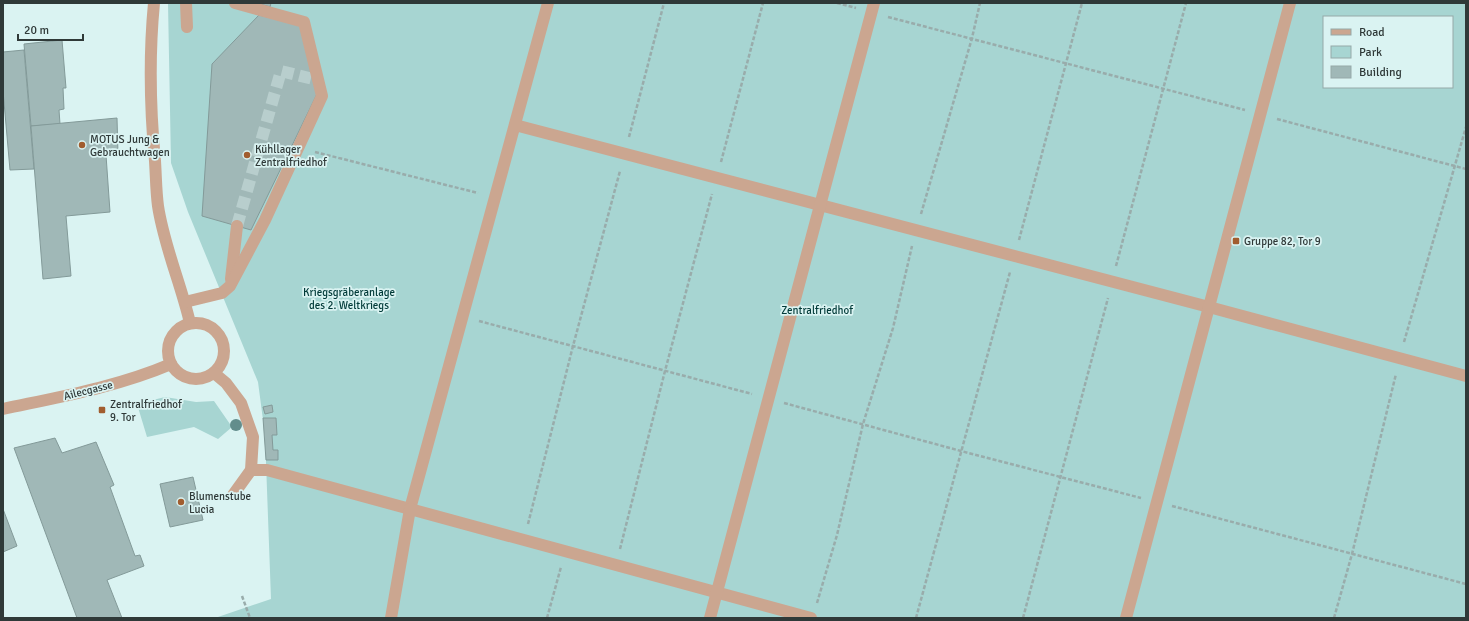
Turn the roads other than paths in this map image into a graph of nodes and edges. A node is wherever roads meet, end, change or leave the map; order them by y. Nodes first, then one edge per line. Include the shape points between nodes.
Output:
1 (154, 3) edge
2 (186, 3) edge
3 (235, 3) edge
4 (548, 3) edge
5 (1290, 3) edge
6 (873, 8) edge
7 (187, 27) dead end
8 (515, 125) junction
9 (820, 205) junction
10 (237, 226) tunnel mouth
11 (230, 286) junction
12 (185, 302) junction
13 (1209, 307) junction
14 (190, 323) junction
15 (171, 364) junction
16 (214, 373) junction
17 (1466, 376) edge
18 (3, 409) edge
19 (251, 470) junction
20 (233, 495) dead end
21 (410, 509) junction
22 (717, 592) junction
23 (813, 614) edge
24 (391, 618) edge
25 (710, 618) edge
26 (1126, 618) edge

1 - 12 street via 150,67 158,206 166,244
2 - 7 street
3 - 11 street via 304,22 316,80 322,96 265,220
4 - 8 street
5 - 13 street
6 - 9 street
8 - 9 street
8 - 21 street
9 - 13 street
9 - 22 street
10 - 11 street
11 - 12 street via 222,293
12 - 14 street
13 - 17 street
13 - 26 street
14 - 15 street via 182,326 170,339 168,356
14 - 16 street via 208,325 222,338 225,347 224,357
15 - 16 street via 176,371 190,379 199,380
15 - 18 street, Ailecgasse via 97,388
16 - 19 street via 234,393 246,416 253,436
19 - 20 street
19 - 21 street via 267,470
21 - 22 street
21 - 24 street
22 - 23 street
22 - 25 street

